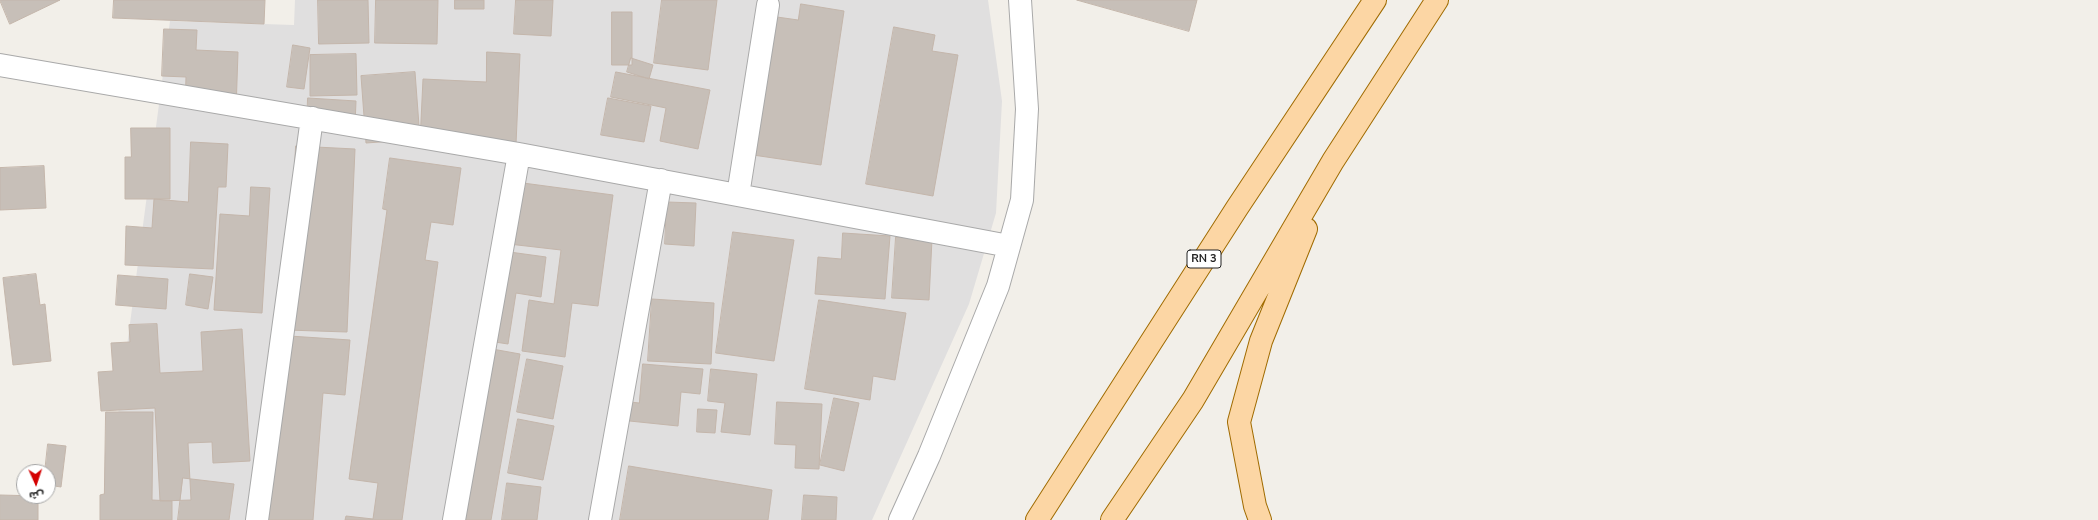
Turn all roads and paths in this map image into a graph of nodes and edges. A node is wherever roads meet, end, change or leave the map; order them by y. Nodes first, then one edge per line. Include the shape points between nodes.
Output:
1 (1020, 0) edge
2 (1375, 0) edge
3 (1437, 0) edge
4 (768, 5) dead end
5 (0, 65) edge
6 (312, 118) junction
7 (519, 154) junction
8 (1333, 161) junction
9 (661, 180) junction
10 (738, 195) junction
11 (1010, 246) junction
12 (257, 520) edge
13 (454, 520) edge
14 (600, 520) edge
15 (900, 520) edge
16 (1037, 520) edge
17 (1112, 520) edge
18 (1260, 520) edge

1 - 11 street via 1027,109 1022,200
2 - 16 main road, RN 3 via 1237,208
3 - 8 main road
4 - 10 street
5 - 6 street
6 - 7 street
6 - 12 street
7 - 9 street
7 - 13 street
8 - 17 main road via 1193,400
8 - 18 main road via 1261,341 1240,422 1255,506
9 - 10 street
9 - 14 street
10 - 11 street
11 - 15 street via 998,286 929,456

